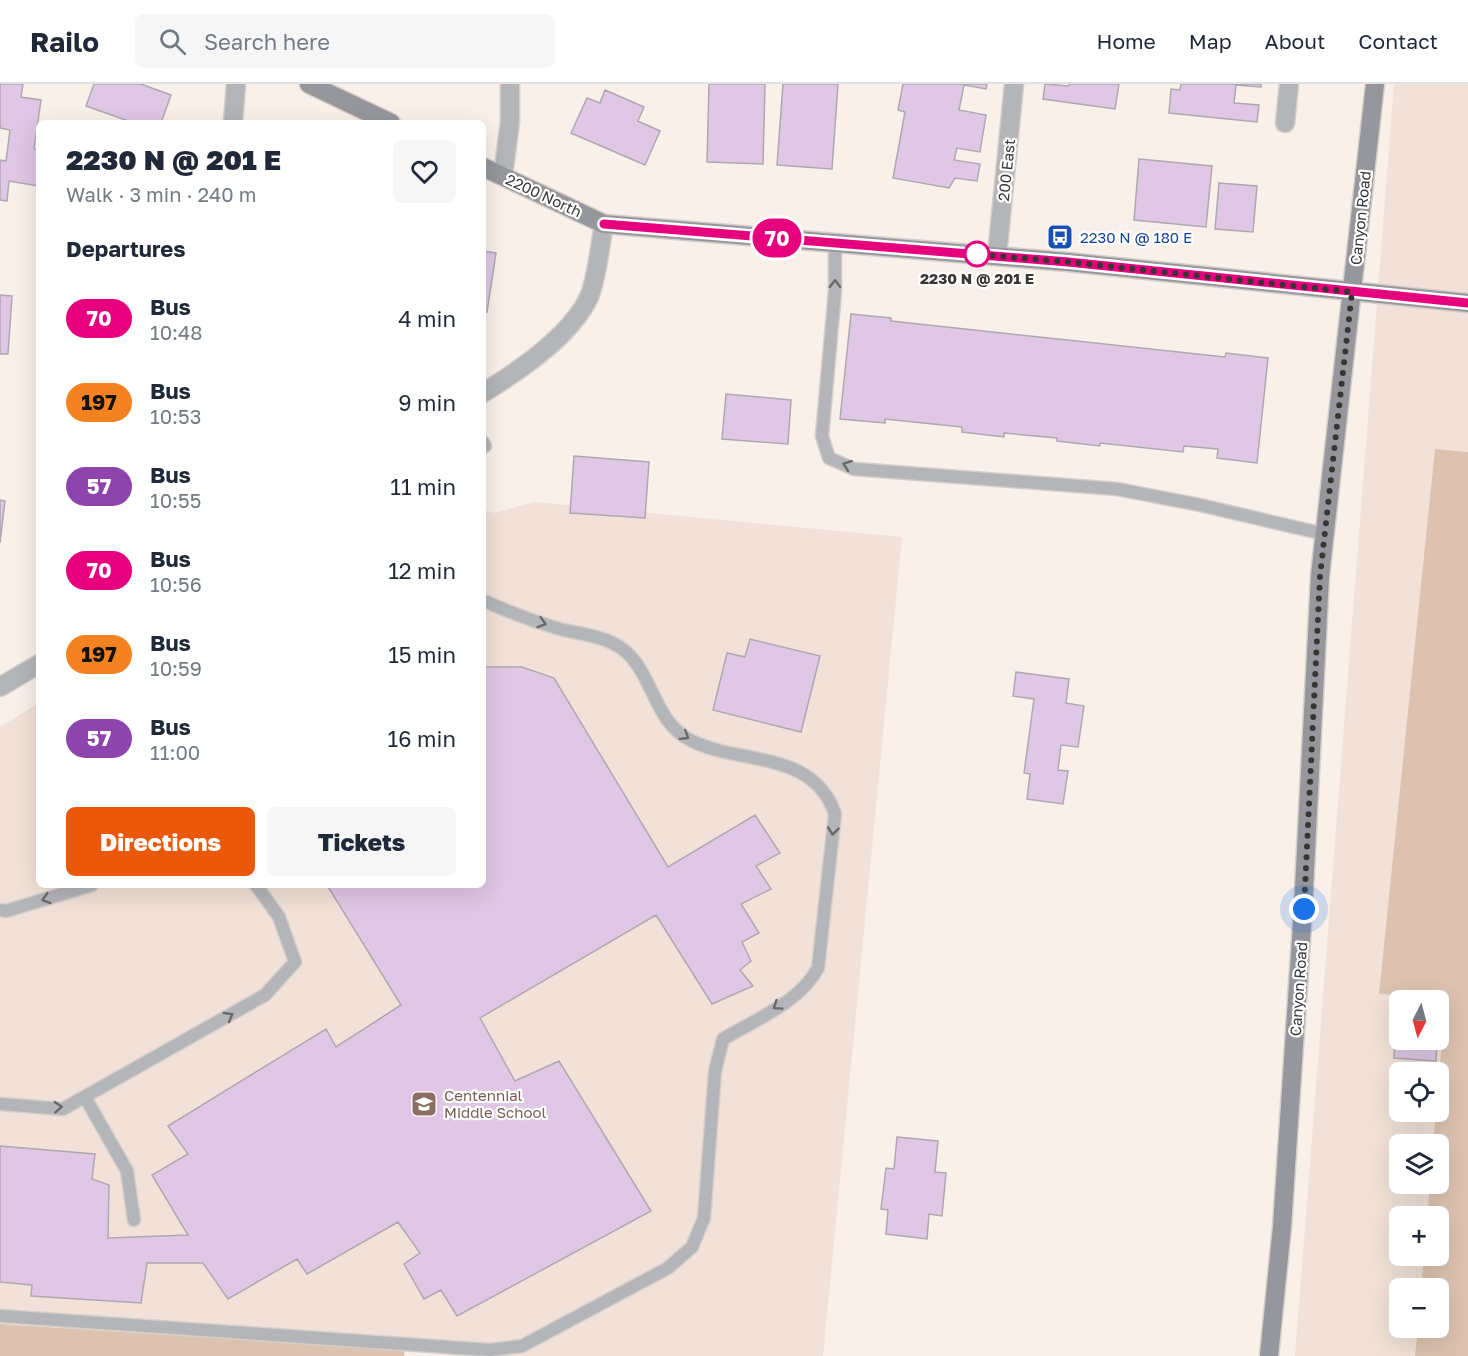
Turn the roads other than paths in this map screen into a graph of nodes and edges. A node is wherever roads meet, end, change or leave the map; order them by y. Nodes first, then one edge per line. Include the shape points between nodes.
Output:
1 (236, 84) edge
2 (309, 84) edge
3 (510, 84) edge
4 (1014, 84) edge
5 (1289, 84) edge
6 (1375, 84) edge
7 (233, 120) edge
8 (385, 120) edge
9 (1285, 123) dead end
10 (486, 168) edge
11 (503, 176) junction
12 (604, 224) junction
13 (835, 243) junction
14 (997, 256) junction
15 (1352, 292) junction
16 (1468, 303) edge
17 (486, 391) edge
18 (1324, 534) junction
19 (486, 603) edge
20 (36, 666) edge
21 (0, 687) edge
22 (82, 888) edge
23 (258, 888) edge
24 (0, 910) edge
25 (85, 1097) junction
26 (0, 1104) edge
27 (134, 1220) dead end
28 (0, 1316) edge
29 (1269, 1356) edge

1 - 7 street
2 - 8 main road
3 - 11 street
4 - 14 street, 200 East
5 - 9 street
6 - 15 main road, Canyon Road
10 - 11 main road, 2200 North
11 - 12 main road, 2200 North
12 - 13 main road
12 - 17 street via 589,296 569,327
13 - 14 main road
18 -> 13 lane via 1118,489 854,469 829,458 822,436 835,291
14 - 15 main road
15 - 16 main road
15 - 18 main road, Canyon Road
18 - 29 main road, Canyon Road via 1303,920
19 -> 28 lane via 522,618 622,648 637,665 670,727 691,741 719,751 790,766 816,782 829,798 834,814 818,968 810,983 723,1039 715,1071 704,1218 692,1247 668,1268 522,1346 490,1350
20 - 21 street
22 -> 24 lane
25 -> 23 lane via 266,995 295,962 279,917
26 -> 25 lane via 63,1109
25 - 27 lane via 127,1171

